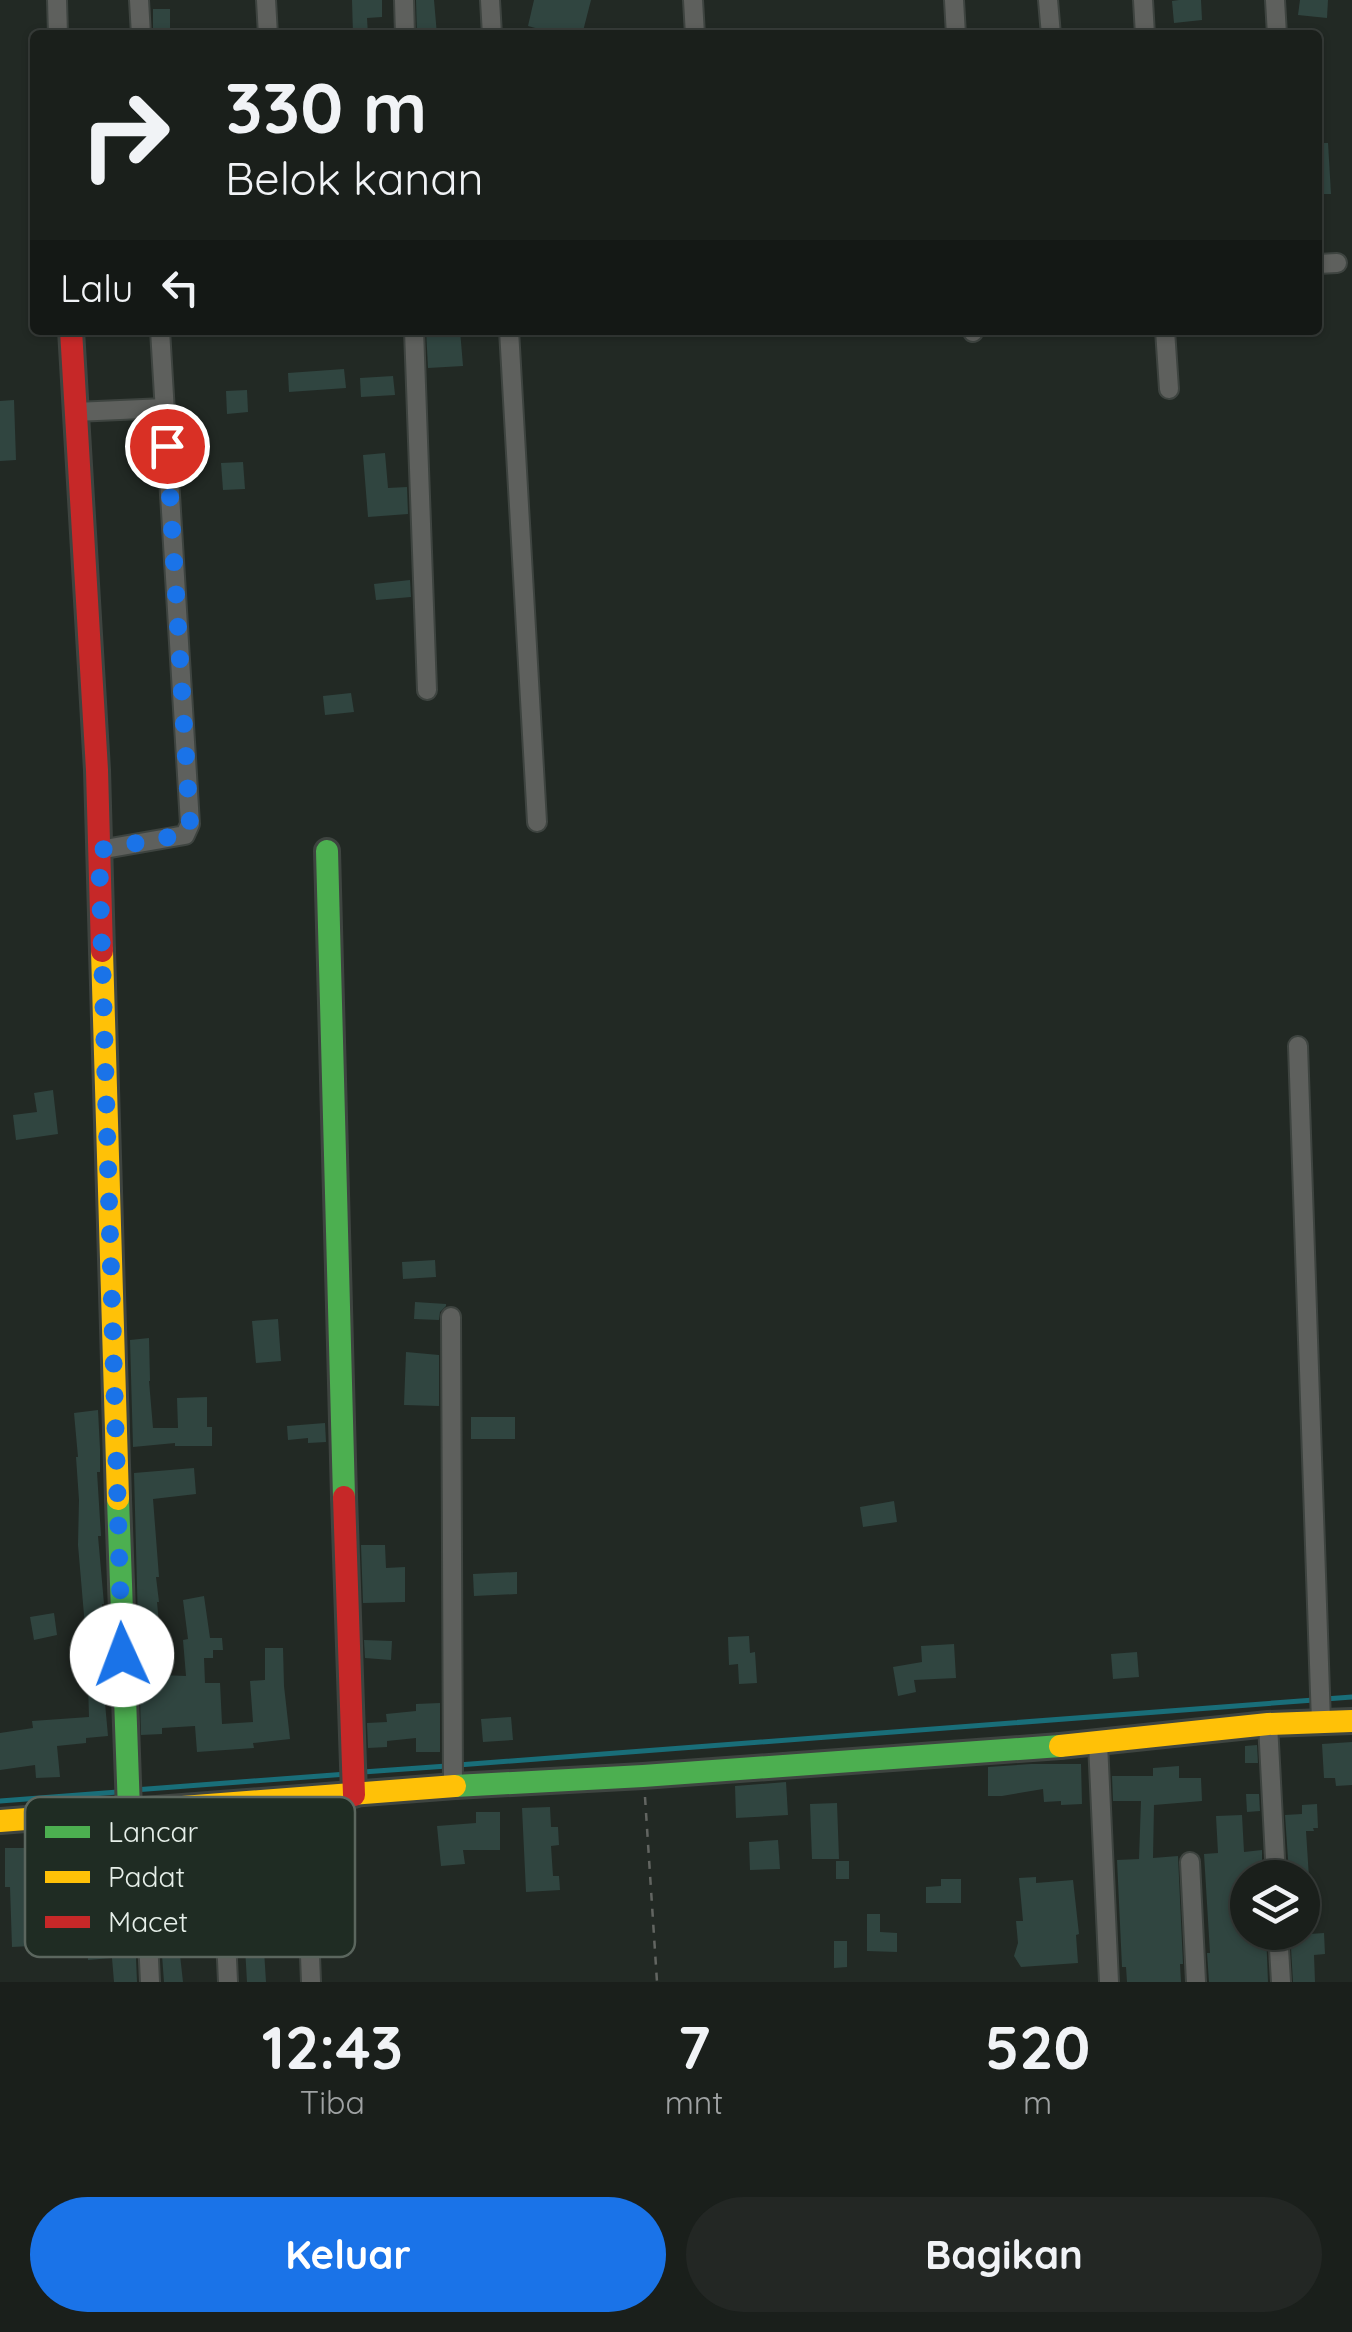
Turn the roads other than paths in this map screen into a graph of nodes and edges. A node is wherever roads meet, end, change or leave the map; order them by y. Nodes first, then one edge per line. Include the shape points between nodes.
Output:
1 (57, 0) edge
2 (139, 0) edge
3 (266, 0) edge
4 (404, 0) edge
5 (490, 0) edge
6 (693, 0) edge
7 (954, 0) edge
8 (1048, 0) edge
9 (1143, 0) edge
10 (1275, 0) edge
11 (58, 30) edge
12 (142, 30) edge
13 (268, 30) edge
14 (405, 30) edge
15 (492, 30) edge
16 (694, 30) edge
17 (956, 30) edge
18 (1050, 30) edge
19 (1145, 30) edge
20 (1276, 30) edge
21 (71, 335) edge
22 (160, 335) edge
23 (414, 335) edge
24 (509, 335) edge
25 (1165, 335) edge
26 (1169, 389) dead end
27 (164, 408) junction
28 (74, 412) junction
29 (426, 690) dead end
30 (538, 822) dead end
31 (99, 850) junction
32 (326, 851) dead end
33 (1298, 1046) dead end
34 (451, 1317) dead end
35 (1321, 1716) junction
36 (1352, 1720) edge
37 (1268, 1724) junction
38 (1098, 1743) junction
39 (453, 1781) junction
40 (354, 1789) junction
41 (131, 1797) edge
42 (310, 1797) edge
43 (25, 1818) edge
44 (0, 1821) edge
45 (1275, 1860) edge
46 (1190, 1862) dead end
47 (1279, 1950) edge
48 (148, 1957) edge
49 (227, 1957) edge
50 (310, 1957) edge
51 (150, 1982) edge
52 (228, 1982) edge
53 (311, 1982) edge
54 (1109, 1982) edge
55 (1196, 1982) edge
56 (1281, 1982) edge

1 - 11 street
2 - 12 street
3 - 13 street
4 - 14 street
5 - 15 street
6 - 16 street
7 - 17 street
8 - 18 street
9 - 19 street
10 - 20 street
21 - 28 street
22 - 27 street
23 - 29 street
24 - 30 street
25 - 26 street
27 - 28 street
27 - 31 street via 190,824 185,834
28 - 31 street
31 - 41 street
32 - 40 street
33 - 35 street
34 - 39 street
35 - 36 street
35 - 37 street
37 - 38 street
37 - 45 street
38 - 39 street via 643,1776
38 - 54 street
39 - 40 street
40 - 42 street
43 - 44 street
46 - 55 street
47 - 56 street
48 - 51 street
49 - 52 street
50 - 53 street

